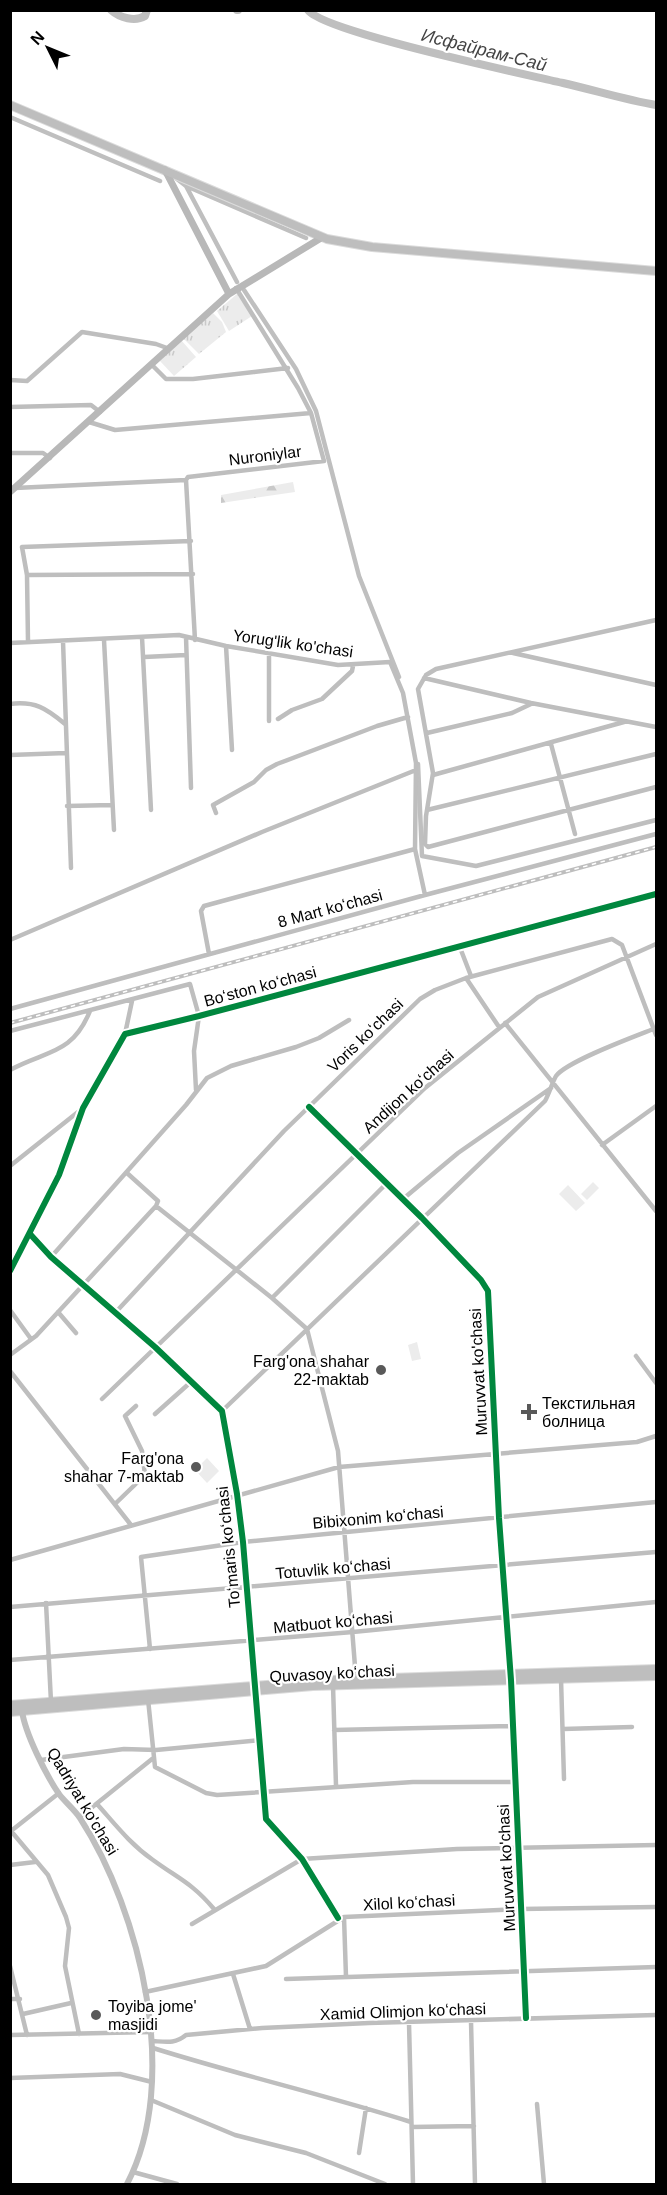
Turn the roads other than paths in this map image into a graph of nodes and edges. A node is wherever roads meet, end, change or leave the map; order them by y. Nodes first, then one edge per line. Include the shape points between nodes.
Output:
1 (10, 105) edge
2 (165, 170) junction
3 (321, 238) junction
4 (657, 271) edge
5 (236, 288) junction
6 (229, 294) junction
7 (167, 348) junction
8 (151, 364) junction
9 (288, 368) junction
10 (10, 380) edge
11 (10, 407) edge
12 (100, 411) junction
13 (311, 413) junction
14 (89, 422) junction
15 (10, 453) edge
16 (50, 458) junction
17 (186, 480) junction
18 (13, 490) edge
19 (191, 541) junction
20 (193, 574) junction
21 (27, 575) junction
22 (657, 620) edge
23 (142, 637) junction
24 (186, 637) junction
25 (104, 640) junction
26 (195, 640) junction
27 (63, 641) junction
28 (28, 642) junction
29 (10, 643) edge
30 (226, 646) junction
31 (269, 654) junction
32 (513, 654) junction
33 (186, 655) junction
34 (144, 657) junction
35 (353, 666) junction
36 (424, 678) junction
37 (657, 685) edge
38 (10, 704) edge
39 (531, 704) junction
40 (408, 717) junction
41 (278, 719) dead end
42 (269, 721) dead end
43 (625, 722) junction
44 (65, 724) junction
45 (657, 727) edge
46 (427, 733) junction
47 (551, 744) junction
48 (232, 750) dead end
49 (66, 753) junction
50 (657, 754) edge
51 (10, 755) edge
52 (416, 770) junction
53 (433, 775) junction
54 (560, 778) junction
55 (657, 787) edge
56 (191, 788) dead end
57 (112, 805) junction
58 (67, 806) junction
59 (151, 810) dead end
60 (428, 810) junction
61 (569, 811) junction
62 (216, 813) dead end
63 (114, 830) dead end
64 (575, 834) dead end
65 (657, 834) edge
66 (415, 849) junction
67 (71, 868) dead end
68 (657, 894) edge
69 (425, 895) junction
70 (10, 940) edge
71 (657, 944) edge
72 (459, 945) junction
73 (209, 954) junction
74 (627, 957) junction
75 (469, 977) junction
76 (132, 1001) junction
77 (10, 1009) edge
78 (90, 1011) junction
79 (199, 1016) junction
80 (349, 1020) dead end
81 (505, 1023) junction
82 (500, 1027) junction
83 (655, 1028) edge
84 (10, 1031) edge
85 (125, 1034) junction
86 (657, 1035) edge
87 (10, 1071) edge
88 (553, 1086) junction
89 (195, 1090) junction
90 (657, 1106) edge
91 (309, 1107) junction
92 (83, 1108) junction
93 (602, 1145) junction
94 (357, 1155) junction
95 (10, 1166) edge
96 (127, 1173) junction
97 (386, 1185) junction
98 (403, 1199) junction
99 (156, 1206) junction
100 (657, 1211) edge
101 (422, 1218) junction
102 (191, 1233) junction
103 (30, 1234) junction
104 (51, 1257) junction
105 (237, 1269) junction
106 (10, 1271) edge
107 (83, 1284) junction
108 (272, 1298) junction
109 (10, 1310) edge
110 (58, 1312) junction
111 (115, 1313) junction
112 (306, 1329) junction
113 (76, 1333) dead end
114 (32, 1339) junction
115 (155, 1347) junction
116 (10, 1355) edge
117 (636, 1356) dead end
118 (10, 1371) edge
119 (192, 1381) junction
120 (657, 1383) edge
121 (102, 1399) dead end
122 (136, 1406) dead end
123 (222, 1411) junction
124 (155, 1414) dead end
125 (657, 1436) edge
126 (496, 1453) junction
127 (339, 1467) junction
128 (237, 1494) junction
129 (657, 1502) edge
130 (116, 1503) junction
131 (499, 1518) junction
132 (131, 1525) junction
133 (344, 1533) junction
134 (243, 1542) junction
135 (657, 1552) edge
136 (10, 1560) edge
137 (503, 1566) junction
138 (349, 1579) junction
139 (247, 1588) junction
140 (145, 1595) junction
141 (657, 1602) edge
142 (46, 1603) junction
143 (10, 1607) edge
144 (505, 1618) junction
145 (353, 1632) junction
146 (251, 1641) junction
147 (150, 1649) junction
148 (49, 1658) junction
149 (10, 1660) edge
150 (657, 1669) edge
151 (510, 1676) junction
152 (657, 1676) edge
153 (356, 1679) junction
154 (561, 1679) junction
155 (331, 1686) junction
156 (254, 1688) junction
157 (150, 1699) junction
158 (51, 1702) junction
159 (10, 1705) edge
160 (22, 1711) junction
161 (10, 1712) edge
162 (513, 1726) junction
163 (633, 1727) dead end
164 (563, 1729) junction
165 (334, 1730) junction
166 (261, 1740) junction
167 (152, 1749) junction
168 (152, 1759) junction
169 (41, 1760) junction
170 (564, 1779) dead end
171 (515, 1782) junction
172 (336, 1786) junction
173 (266, 1792) junction
174 (59, 1793) junction
175 (97, 1804) junction
176 (80, 1817) junction
177 (10, 1831) edge
178 (657, 1845) edge
179 (519, 1848) junction
180 (302, 1859) junction
181 (34, 1862) junction
182 (10, 1864) edge
183 (657, 1907) edge
184 (214, 1909) junction
185 (521, 1909) junction
186 (341, 1918) junction
187 (192, 1924) dead end
188 (10, 1966) edge
189 (657, 1968) edge
190 (524, 1972) junction
191 (233, 1974) junction
192 (346, 1977) junction
193 (286, 1979) dead end
194 (145, 1992) junction
195 (10, 1999) edge
196 (20, 1999) junction
197 (71, 2003) junction
198 (23, 2014) junction
199 (657, 2015) edge
200 (526, 2018) junction
201 (471, 2021) junction
202 (409, 2023) junction
203 (250, 2029) junction
204 (152, 2032) junction
205 (79, 2034) junction
206 (10, 2035) edge
207 (27, 2035) junction
208 (153, 2044) junction
209 (10, 2078) edge
210 (152, 2082) junction
211 (151, 2100) junction
212 (537, 2104) dead end
213 (366, 2108) junction
214 (411, 2124) junction
215 (474, 2126) junction
216 (359, 2153) dead end
217 (133, 2172) junction
218 (127, 2184) edge
219 (177, 2184) edge
220 (385, 2184) edge
221 (413, 2184) edge
222 (475, 2184) edge
223 (544, 2184) edge

1 - 2 main road
2 - 3 main road
2 - 6 main road
3 - 4 main road via 372,247
3 - 5 main road, Nuroniylar
5 - 6 main road, Nuroniylar
5 - 9 street, Nuroniylar
6 - 7 main road, Nuroniylar
7 - 8 main road, Nuroniylar
7 - 10 street via 82,332 27,381
8 - 9 street via 166,379
8 - 12 main road, Nuroniylar
9 - 13 street, Nuroniylar
11 - 12 street via 91,405
12 - 14 main road, Nuroniylar
13 - 14 street via 115,430
13 - 17 street, Nuroniylar via 324,461
14 - 16 main road, Nuroniylar
15 - 16 street via 43,453
16 - 18 main road, Nuroniylar
17 - 18 street, Nuroniylar
17 - 19 street
19 - 20 street
19 - 21 street via 22,548
20 - 21 street
20 - 26 street
21 - 28 street
22 - 32 street
23 - 24 street, Yorug'lik ko'chasi
23 - 25 street, Yorug'lik ko'chasi
23 - 34 street
24 - 26 street, Yorug'lik ko'chasi
24 - 33 street
25 - 27 street, Yorug'lik ko'chasi
25 - 57 street
26 - 30 street, Yorug'lik ko'chasi
27 - 28 street, Yorug'lik ko'chasi
27 - 44 street
28 - 29 street, Yorug'lik ko'chasi
30 - 31 street, Yorug'lik ko'chasi
30 - 48 street
31 - 35 street, Yorug'lik ko'chasi
31 - 42 street
32 - 36 street via 436,669
32 - 37 street
33 - 34 street
33 - 56 street
34 - 59 street
35 - 40 street, Yorug'lik ko'chasi via 390,662 401,684
35 - 41 street via 352,672 322,699
36 - 39 street
36 - 46 street via 418,693
38 - 44 street via 43,706
39 - 43 street
39 - 46 street via 512,713
40 - 52 street, Yorug'lik ko'chasi
40 - 62 street via 272,767 213,805
43 - 45 street
43 - 47 street
44 - 49 street
46 - 53 street
47 - 53 street
47 - 54 street
49 - 51 street
49 - 58 street
50 - 54 street
52 - 66 street, Yorug'lik ko'chasi
52 - 70 street
53 - 60 street
54 - 60 street
54 - 61 street
55 - 61 street
57 - 58 street
57 - 63 street
58 - 67 street
60 - 61 street via 428,847
61 - 64 street
65 - 69 street, 8 Mart koʻchasi
66 - 69 street, Yorug'lik ko'chasi
66 - 73 street via 204,906 201,911
68 - 72 street, Boʻston koʻchasi
69 - 73 street, 8 Mart koʻchasi
71 - 74 street, Andijon koʻchasi
72 - 75 street
72 - 79 street, Boʻston koʻchasi
73 - 77 street, 8 Mart koʻchasi
74 - 75 street, Voris koʻchasi via 622,945 612,939
74 - 81 street, Andijon koʻchasi via 538,997
74 - 83 street, Voris koʻchasi
75 - 82 street
75 - 91 street, Voris koʻchasi via 420,999
76 - 78 street
76 - 79 street via 190,984
76 - 85 street
78 - 84 street
78 - 87 street via 68,1045
79 - 85 street, Boʻston koʻchasi
79 - 89 street via 194,1051
80 - 89 street via 296,1047 231,1066 207,1078
81 - 82 street, Andijon koʻchasi
81 - 88 street
82 - 94 street, Andijon koʻchasi via 425,1088
83 - 86 street, Voris koʻchasi
83 - 88 street via 579,1061 560,1072
85 - 92 street
88 - 93 street
88 - 98 street via 458,1153
88 - 101 street via 545,1101
89 - 96 street via 186,1106
90 - 93 street
91 - 94 street, Muruvvat ko'chasi
91 - 102 street, Voris koʻchasi
92 - 95 street
92 - 103 street via 59,1175
93 - 100 street
94 - 97 street, Muruvvat ko'chasi
94 - 105 street, Andijon koʻchasi
96 - 99 street via 158,1201
96 - 104 street
97 - 98 street, Muruvvat ko'chasi
97 - 108 street
98 - 101 street, Muruvvat ko'chasi
99 - 102 street
99 - 107 street
101 - 112 street
101 - 126 street, Muruvvat ko'chasi via 488,1291
102 - 105 street
102 - 111 street, Voris koʻchasi
103 - 104 street
103 - 106 street
104 - 107 street
105 - 108 street
105 - 115 street, Andijon koʻchasi
107 - 110 street
107 - 111 street
108 - 112 street
109 - 114 street
110 - 113 street
110 - 114 street
111 - 115 street
112 - 123 street
112 - 127 street via 332,1422
114 - 116 street
115 - 119 street
115 - 121 street, Andijon koʻchasi
117 - 120 street
118 - 130 street
119 - 123 street
119 - 124 street
122 - 130 street via 125,1416 142,1451 145,1475
123 - 128 street, Toʻmaris koʻchasi
125 - 126 street via 637,1442
126 - 127 street
126 - 131 street, Muruvvat ko'chasi
127 - 128 street
127 - 133 street
128 - 132 street
128 - 134 street, Toʻmaris koʻchasi
129 - 131 street, Bibixonim koʻchasi
130 - 132 street
131 - 133 street, Bibixonim koʻchasi
131 - 137 street, Muruvvat ko'chasi
132 - 136 street
133 - 134 street, Bibixonim koʻchasi
133 - 138 street
134 - 139 street, Toʻmaris koʻchasi
134 - 140 street, Bibixonim koʻchasi via 141,1557
135 - 137 street, Totuvlik koʻchasi
137 - 138 street, Totuvlik koʻchasi
137 - 144 street, Muruvvat ko'chasi
138 - 139 street, Totuvlik koʻchasi
138 - 145 street
139 - 140 street, Totuvlik koʻchasi
139 - 146 street, Toʻmaris koʻchasi
140 - 142 street, Totuvlik koʻchasi
140 - 147 street
141 - 144 street, Matbuot koʻchasi
142 - 143 street, Totuvlik koʻchasi
142 - 148 street
144 - 145 street, Matbuot koʻchasi
144 - 151 street, Muruvvat ko'chasi
145 - 146 street, Matbuot koʻchasi
145 - 153 street
146 - 147 street, Matbuot koʻchasi
146 - 156 street, Toʻmaris koʻchasi
147 - 148 street, Matbuot koʻchasi
148 - 149 street, Matbuot koʻchasi
148 - 158 street
150 - 151 main road, Quvasoy koʻchasi
151 - 153 main road, Quvasoy koʻchasi
151 - 154 main road, Quvasoy koʻchasi
151 - 155 main road, Quvasoy koʻchasi
151 - 162 street, Muruvvat ko'chasi
152 - 154 main road, Quvasoy koʻchasi
153 - 156 main road, Quvasoy koʻchasi
154 - 164 street
155 - 156 main road, Quvasoy koʻchasi
155 - 165 street
156 - 157 main road, Quvasoy koʻchasi
156 - 158 main road, Quvasoy koʻchasi
156 - 166 street, Toʻmaris koʻchasi
157 - 160 main road, Quvasoy koʻchasi
157 - 167 street
158 - 159 main road, Quvasoy koʻchasi
160 - 161 main road, Quvasoy koʻchasi
160 - 169 street, Qadriyat ko'chasi
162 - 165 street
162 - 171 street, Muruvvat ko'chasi
163 - 164 street
164 - 170 street
165 - 172 street
166 - 167 street
166 - 173 street, Toʻmaris koʻchasi
167 - 168 street
167 - 169 street
168 - 173 street via 160,1771 206,1793
168 - 175 street
169 - 174 street, Qadriyat ko'chasi
171 - 172 street
171 - 179 street, Muruvvat ko'chasi
172 - 173 street
173 - 180 street, Toʻmaris koʻchasi via 266,1819
174 - 176 street, Qadriyat ko'chasi
174 - 177 street
175 - 176 street
175 - 184 street via 121,1834 195,1888
176 - 194 street, Qadriyat ko'chasi via 114,1882
177 - 181 street
178 - 179 street
179 - 180 street
179 - 185 street, Muruvvat ko'chasi
180 - 184 street
180 - 186 street, Toʻmaris koʻchasi
181 - 182 street
181 - 197 street via 55,1889 68,1923 65,1966
183 - 185 street, Xilol koʻchasi
184 - 187 street
185 - 186 street, Xilol koʻchasi
185 - 190 street, Muruvvat ko'chasi
186 - 191 street via 266,1966
186 - 192 street
188 - 196 street
189 - 190 street
190 - 192 street
190 - 200 street, Muruvvat ko'chasi
191 - 194 street
191 - 203 street
192 - 193 street
194 - 204 street, Qadriyat ko'chasi
195 - 196 street
196 - 198 street
197 - 198 street
197 - 205 street
198 - 207 street
199 - 200 street, Xamid Olimjon koʻchasi
200 - 201 street, Xamid Olimjon koʻchasi
201 - 202 street, Xamid Olimjon koʻchasi
201 - 215 street
202 - 203 street, Xamid Olimjon koʻchasi
202 - 214 street
203 - 208 street, Xamid Olimjon koʻchasi
204 - 205 street
204 - 208 street, Qadriyat ko'chasi
205 - 207 street
206 - 207 street
208 - 210 street, Qadriyat ko'chasi
208 - 213 street via 244,2076
209 - 210 street via 120,2074
210 - 211 street, Qadriyat ko'chasi
211 - 217 street, Qadriyat ko'chasi via 147,2135
211 - 220 street via 235,2135 306,2153
212 - 223 street
213 - 214 street
213 - 216 street
214 - 215 street
214 - 221 street
215 - 222 street
217 - 218 street, Qadriyat ko'chasi
217 - 219 street

